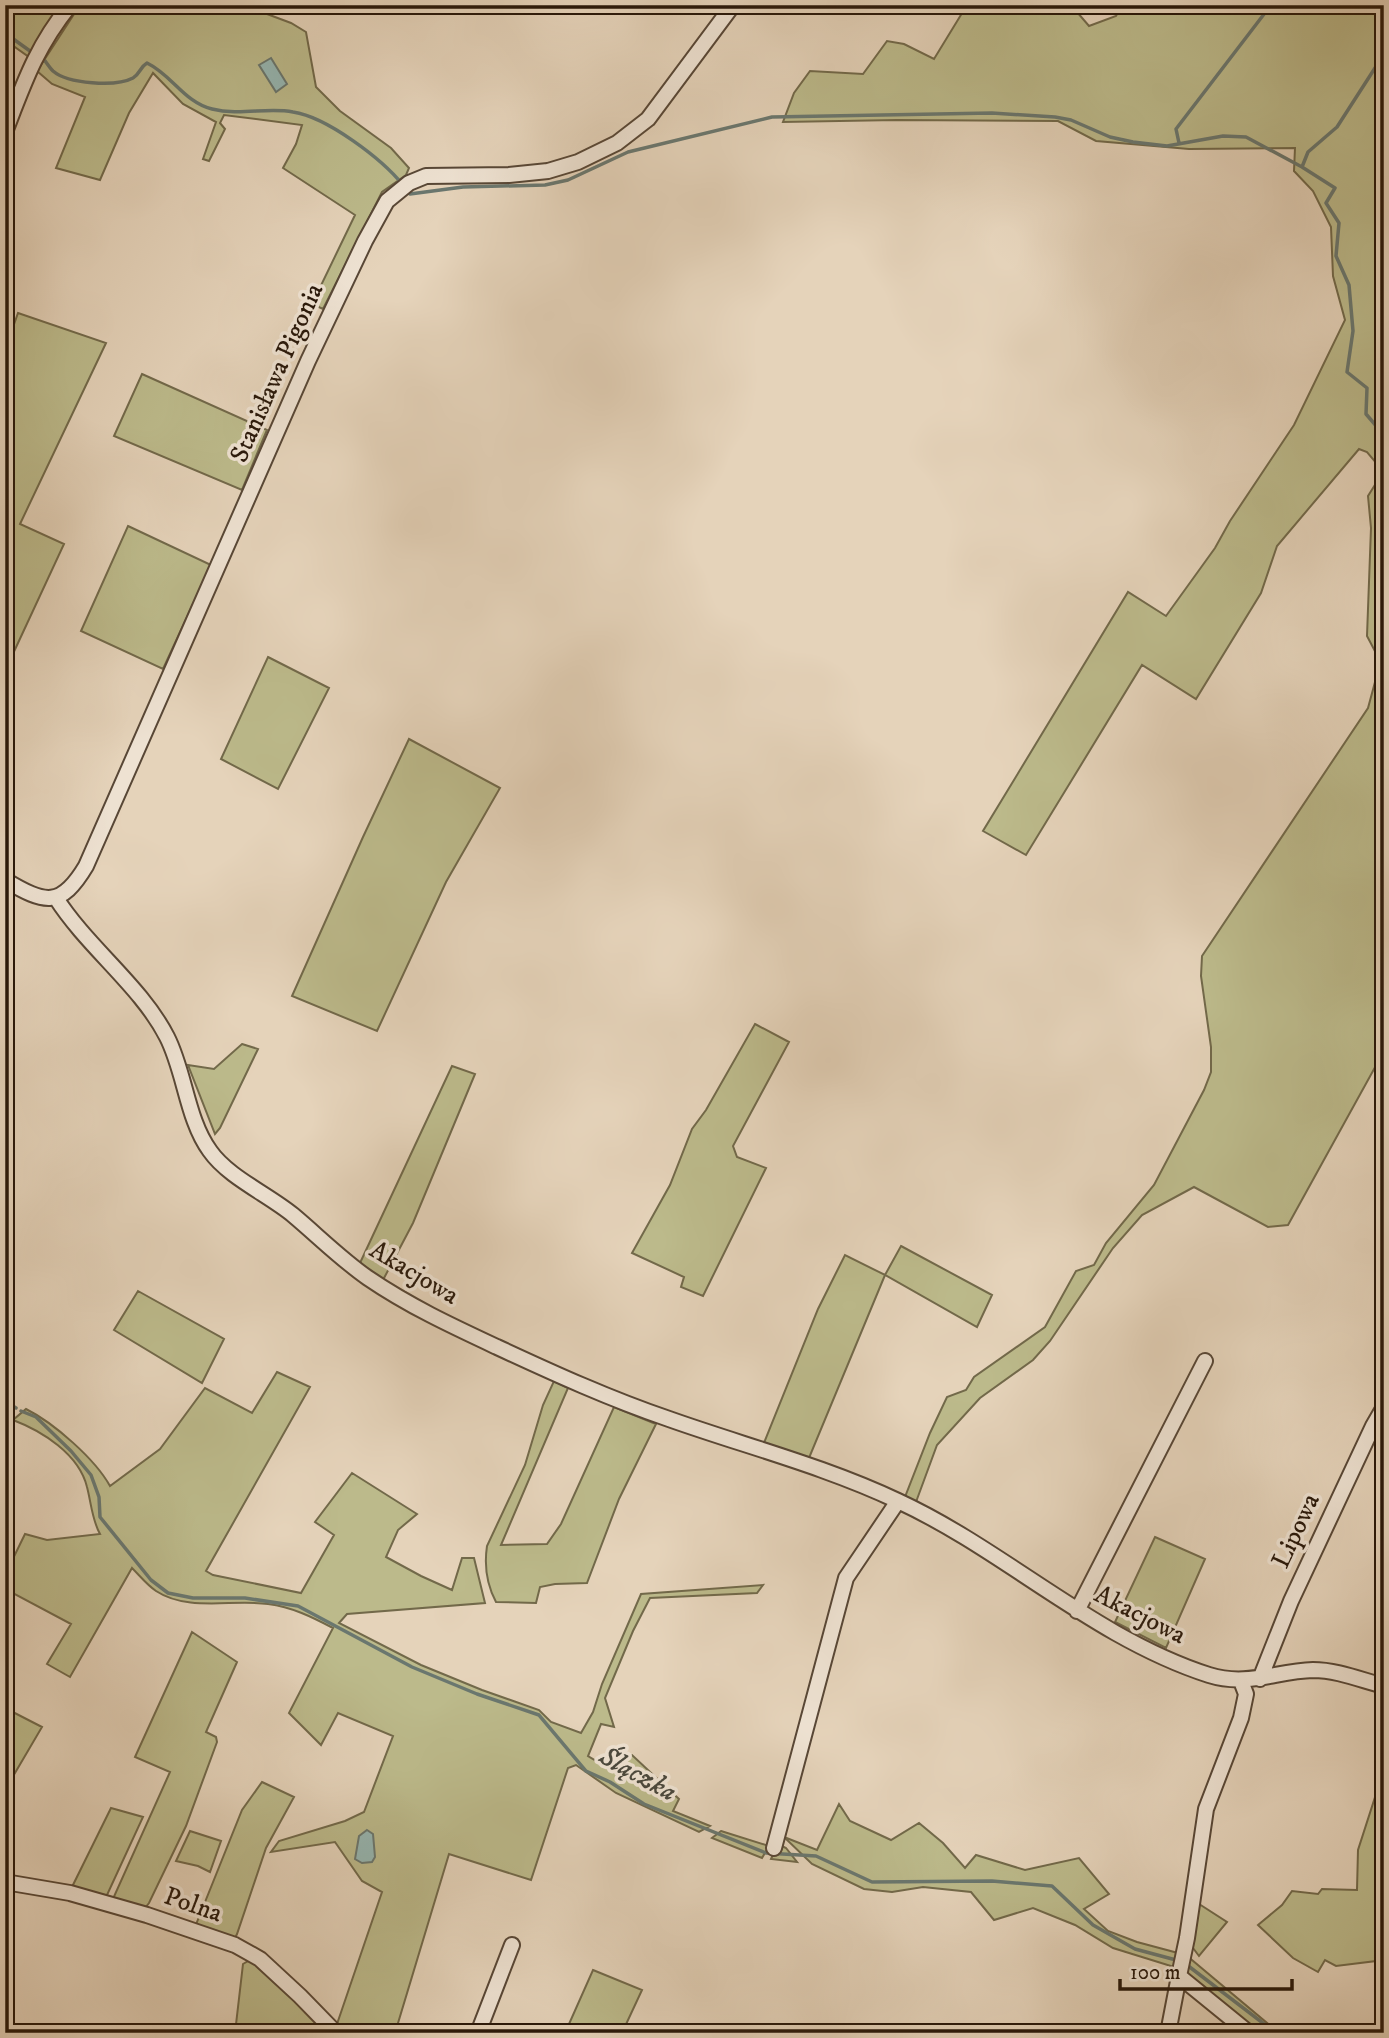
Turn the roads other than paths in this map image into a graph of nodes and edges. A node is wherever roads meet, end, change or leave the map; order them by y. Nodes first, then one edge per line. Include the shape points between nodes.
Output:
1 (70, 5) edge
2 (733, 5) edge
3 (5, 132) edge
4 (5, 880) edge
5 (56, 898) junction
6 (1205, 1361) dead end
7 (1384, 1406) edge
8 (898, 1501) junction
9 (1077, 1611) junction
10 (1260, 1679) junction
11 (1241, 1681) junction
12 (1384, 1686) edge
13 (774, 1848) dead end
14 (5, 1882) edge
15 (512, 1945) dead end
16 (1179, 1976) junction
17 (336, 2033) edge
18 (478, 2033) edge
19 (1168, 2033) edge
20 (1250, 2033) edge

1 - 3 street via 33,60
2 - 5 street, Stanisława Pigonia via 648,119 617,143 548,172 426,176 396,192 380,211 308,361 86,866 69,891
4 - 5 street
5 - 8 street, Akacjowa via 168,1039 211,1153 364,1275 424,1312 553,1373
6 - 9 street
7 - 10 street, Lipowa via 1291,1601
8 - 9 street, Akacjowa via 951,1529
8 - 13 street via 846,1578
9 - 11 street, Akacjowa via 1161,1656 1209,1675
10 - 11 street, Akacjowa
10 - 12 street, Akacjowa via 1296,1671 1326,1671
11 - 16 street via 1246,1694 1241,1718 1206,1809
14 - 17 street, Polna via 70,1893 235,1945 260,1959
15 - 18 street
16 - 19 street
16 - 20 street

